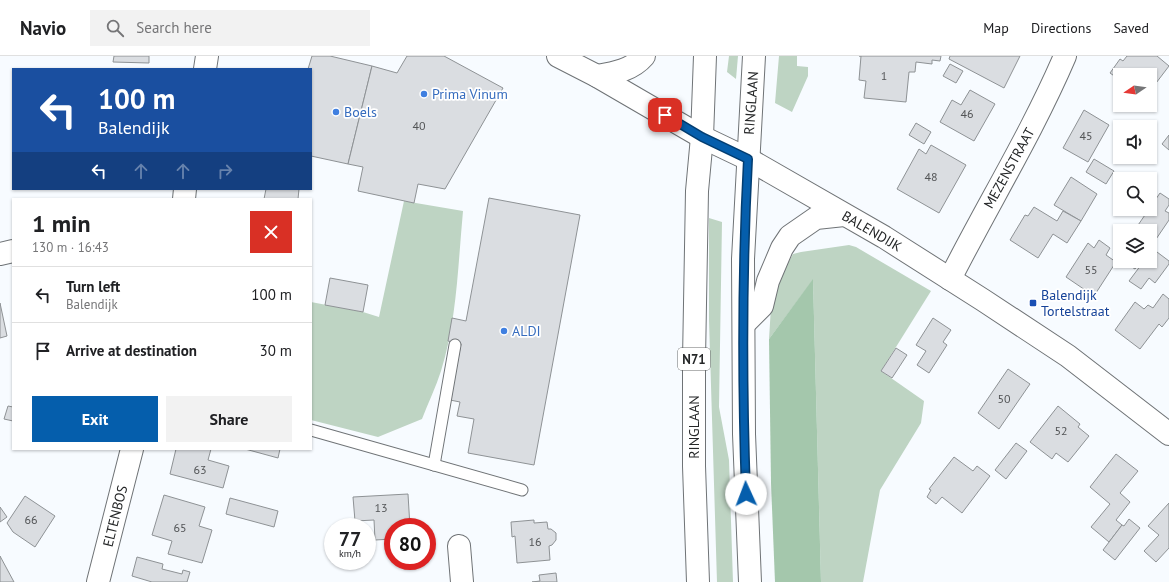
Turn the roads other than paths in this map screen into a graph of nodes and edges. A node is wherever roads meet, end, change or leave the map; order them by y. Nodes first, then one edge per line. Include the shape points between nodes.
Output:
1 (207, 56) edge
2 (558, 56) edge
3 (644, 56) edge
4 (705, 56) edge
5 (754, 56) edge
6 (1065, 56) edge
7 (205, 68) edge
8 (597, 76) junction
9 (702, 137) junction
10 (748, 159) junction
11 (844, 215) junction
12 (12, 251) edge
13 (0, 254) edge
14 (950, 279) junction
15 (744, 324) junction
16 (455, 345) dead end
17 (312, 430) edge
18 (1169, 434) edge
19 (132, 450) edge
20 (434, 465) junction
21 (522, 490) dead end
22 (459, 546) dead end
23 (98, 582) edge
24 (462, 582) edge
25 (698, 582) edge
26 (750, 582) edge

1 - 7 main road
2 - 8 main road, BALENDIJK
3 - 8 main road via 639,62 622,71
4 - 9 main road, RINGLAAN / N71
5 - 10 main road, RINGLAAN
6 - 14 main road, MEZENSTRAAT via 1029,134
8 - 9 main road, BALENDIJK
9 - 10 main road, BALENDIJK
9 - 25 main road, RINGLAAN / N71 via 697,191 694,360
10 - 11 main road, BALENDIJK
10 - 15 main road, RINGLAAN via 743,259
11 - 14 main road, BALENDIJK
11 - 15 main road via 816,218 790,236 768,281 762,306
12 - 13 main road
14 - 18 main road, BALENDIJK via 1068,356
15 - 26 main road, RINGLAAN via 744,434
16 - 20 lane
17 - 20 lane
19 - 23 main road, ELTENBOS
20 - 21 lane
22 - 24 main road

